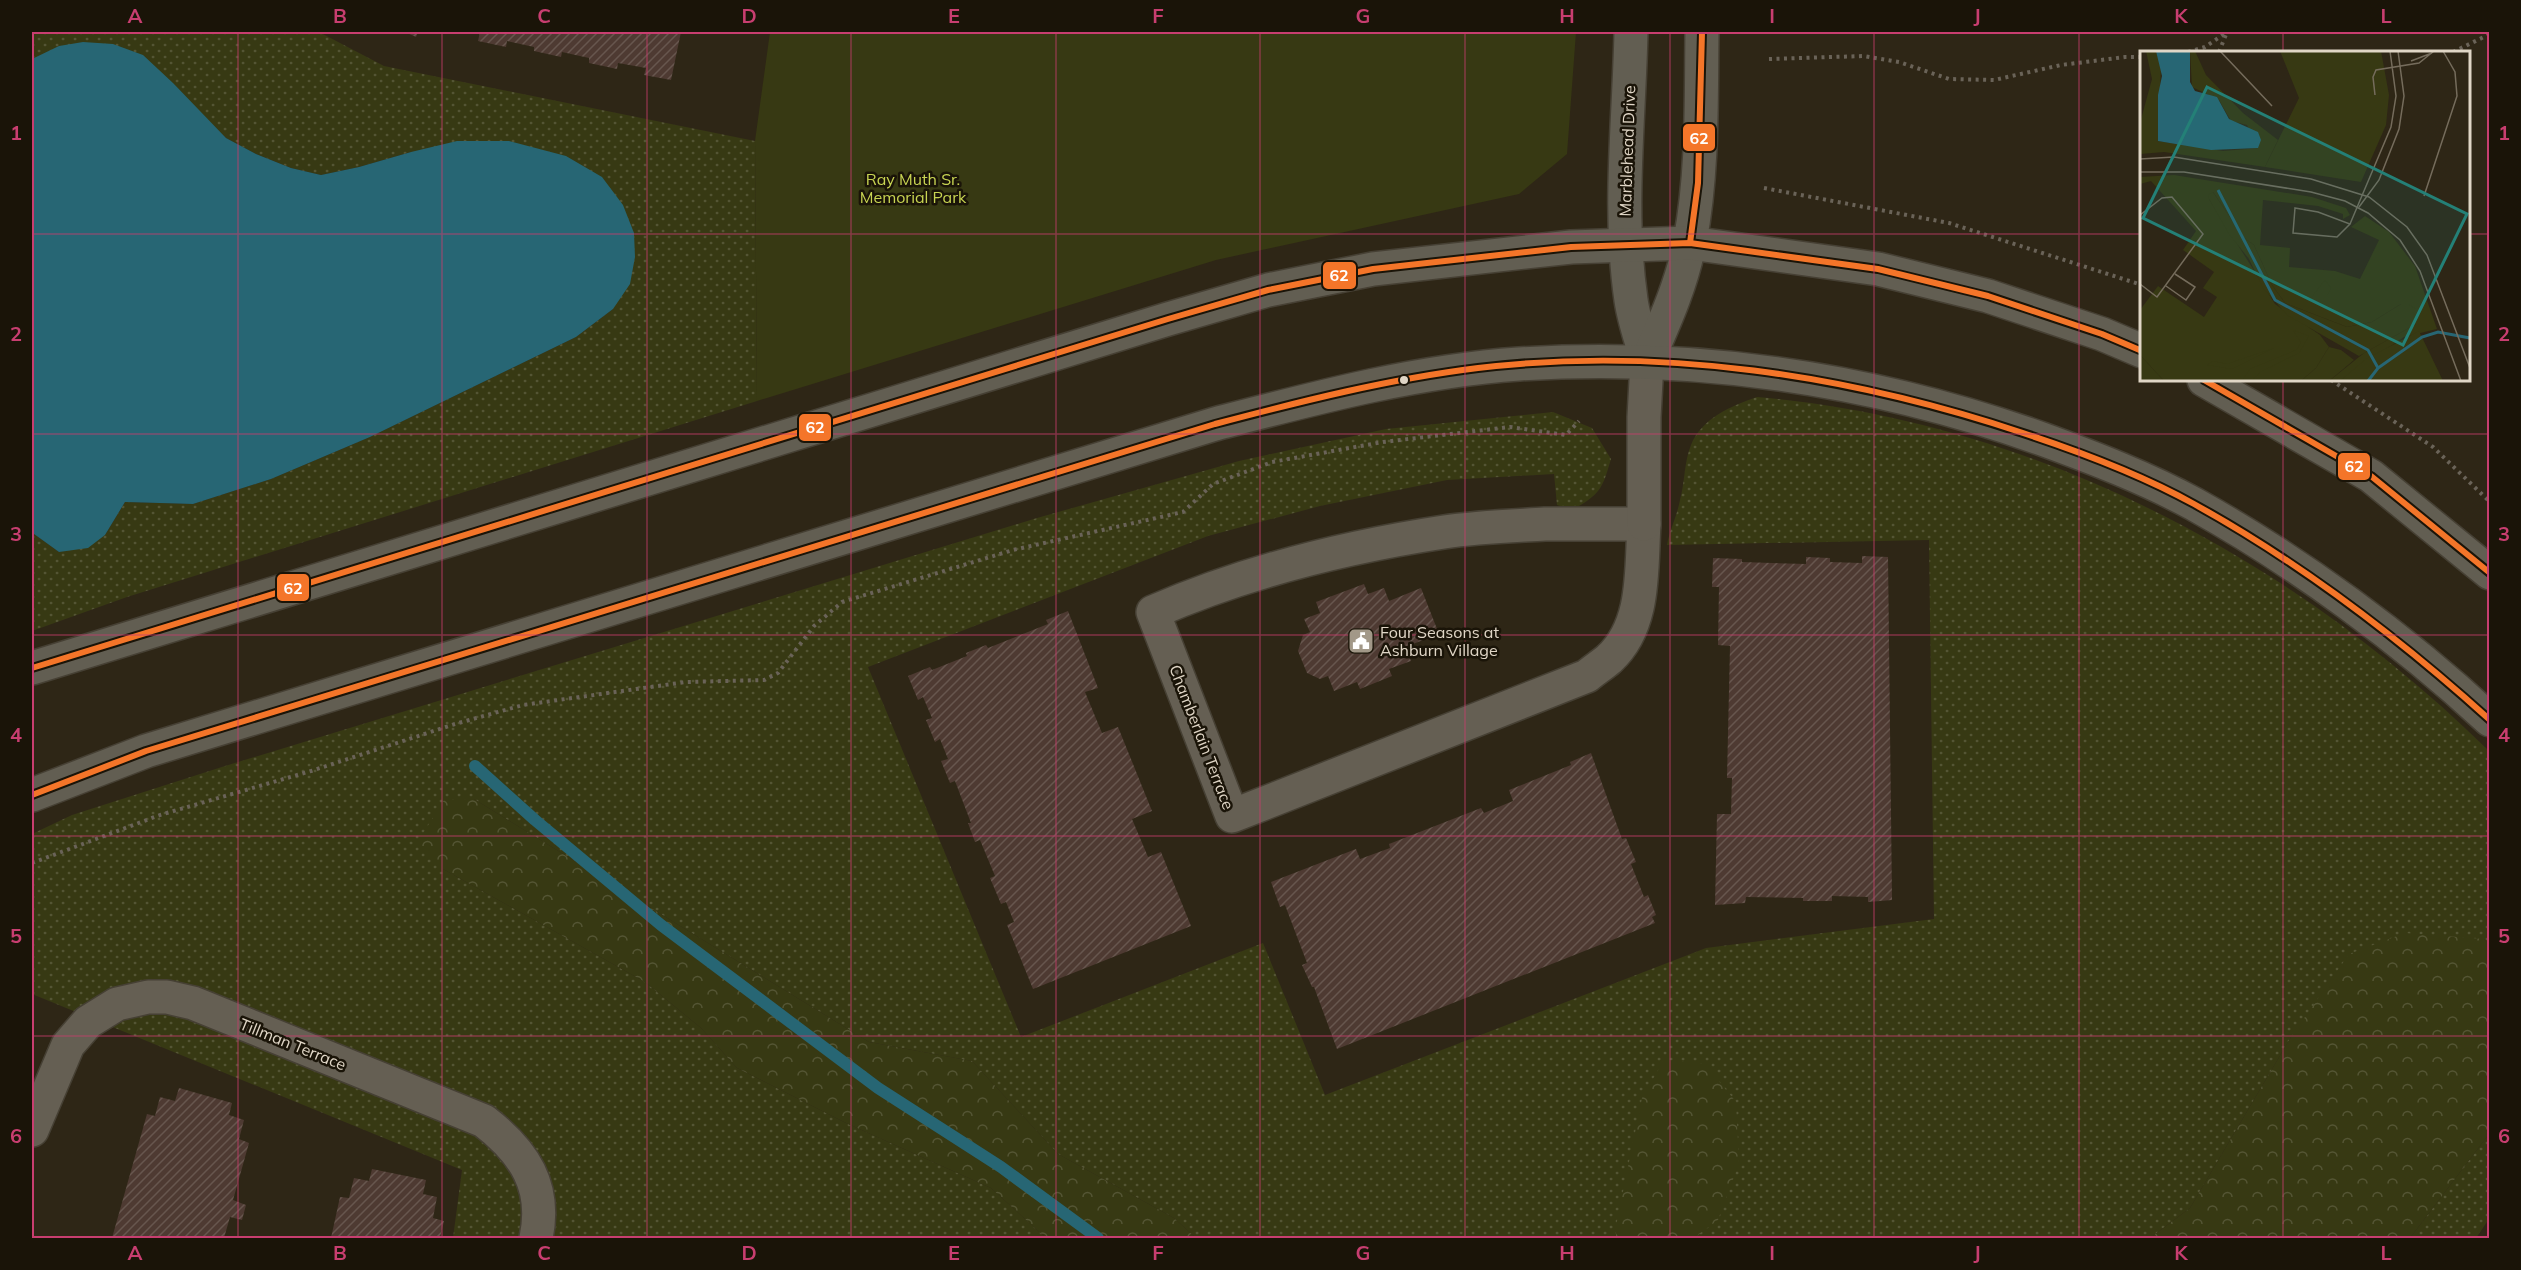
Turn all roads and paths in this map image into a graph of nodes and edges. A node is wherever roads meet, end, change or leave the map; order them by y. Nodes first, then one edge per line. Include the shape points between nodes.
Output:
1 (1630, 32) edge
2 (1702, 32) edge
3 (2227, 32) edge
4 (2490, 34) edge
5 (2191, 51) edge
6 (2219, 51) edge
7 (2455, 51) edge
8 (2140, 57) edge
9 (1769, 59) dead end
10 (1764, 188) dead end
11 (1625, 243) junction
12 (1690, 243) junction
13 (2140, 284) edge
14 (2140, 350) edge
15 (1647, 362) junction
16 (2206, 381) edge
17 (2333, 381) edge
18 (1579, 421) dead end
19 (2490, 502) edge
20 (1644, 524) junction
21 (2490, 573) edge
22 (32, 668) edge
23 (2490, 720) edge
24 (32, 795) edge
25 (32, 863) edge
26 (32, 1130) edge
27 (536, 1239) edge

1 - 11 main road, Marblehead Drive
2 - 12 main road via 1698,183
3 - 5 path
3 - 6 path
4 - 7 path
8 - 9 path via 2061,65 1994,80 1949,80 1899,62 1864,56
10 - 13 path via 1949,223
11 - 12 main road
11 - 15 main road, Marblehead Drive via 1631,303
11 - 22 main road via 1373,269 1268,290
12 - 14 main road via 1878,269 1988,296
12 - 15 main road via 1675,299
15 - 20 street, Chamberlain Terrace
15 - 23 main road via 1745,368 1856,385 1985,419 2095,458 2193,504 2287,562 2374,622
15 - 24 main road via 1518,364 1424,375 1215,424 146,751
16 - 21 main road via 2371,476
17 - 19 path via 2433,447
18 - 25 path via 1566,435 1510,427 1383,442 1272,462 1213,484 1183,512 1013,550 842,602 814,626 778,673 764,680 686,682 523,705 160,815
20 - 20 street, Chamberlain Terrace via 1545,524 1446,532 1349,549 1254,574 1153,612 1232,816 1587,676 1610,658 1629,633 1639,606
26 - 27 street, Tillman Terrace via 68,1046 88,1022 117,1004 148,997 176,999 484,1121 508,1140 526,1165 537,1195

